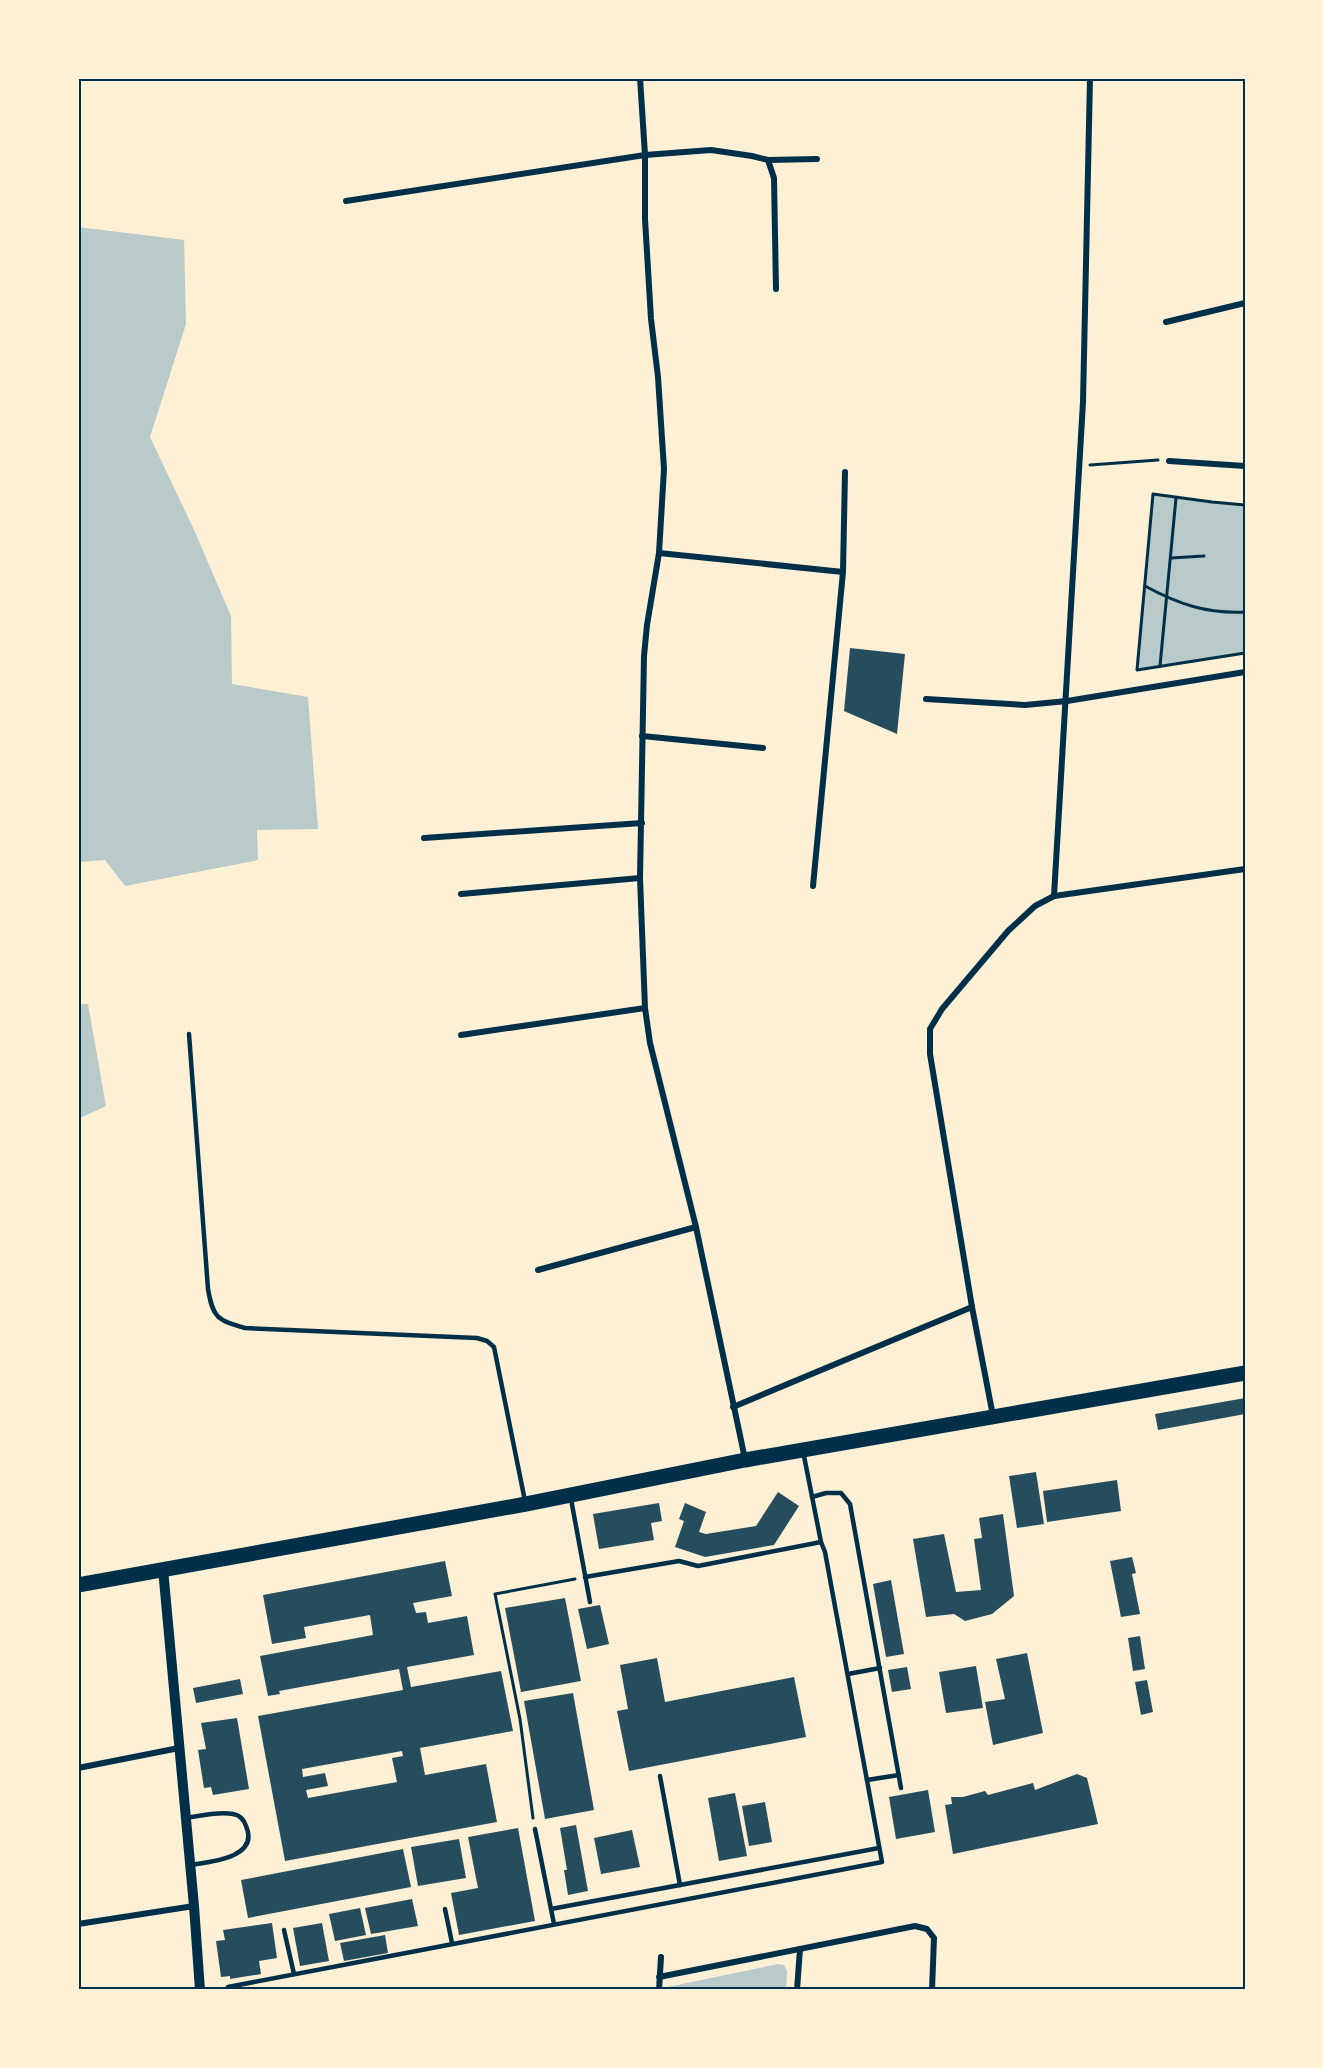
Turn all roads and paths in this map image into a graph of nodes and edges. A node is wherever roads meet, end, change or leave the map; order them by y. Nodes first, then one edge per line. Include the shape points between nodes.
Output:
1 (640, 78) edge
2 (1090, 78) edge
3 (645, 154) junction
4 (817, 159) dead end
5 (768, 160) junction
6 (346, 201) dead end
7 (776, 289) dead end
8 (1245, 303) edge
9 (1166, 322) dead end
10 (1169, 461) joint
11 (1079, 466) junction
12 (1245, 466) edge
13 (845, 472) dead end
14 (1176, 498) junction
15 (1245, 504) edge
16 (659, 553) junction
17 (1204, 556) dead end
18 (1171, 558) junction
19 (843, 572) junction
20 (1145, 586) junction
21 (1167, 597) junction
22 (1245, 612) edge
23 (1245, 653) edge
24 (1160, 666) junction
25 (1245, 672) edge
26 (926, 699) dead end
27 (1067, 701) junction
28 (642, 736) junction
29 (763, 748) dead end
30 (642, 823) junction
31 (424, 838) dead end
32 (1245, 869) edge
33 (640, 878) junction
34 (813, 886) dead end
35 (461, 894) dead end
36 (1054, 896) junction
37 (645, 1008) junction
38 (189, 1034) dead end
39 (461, 1035) dead end
40 (696, 1227) junction
41 (538, 1270) dead end
42 (972, 1307) junction
43 (1245, 1373) edge
44 (733, 1407) junction
45 (993, 1417) junction
46 (803, 1450) junction
47 (745, 1460) junction
48 (570, 1495) junction
49 (812, 1497) junction
50 (526, 1504) junction
51 (821, 1542) junction
52 (163, 1569) junction
53 (585, 1577) junction
54 (78, 1585) edge
55 (590, 1602) dead end
56 (880, 1668) junction
57 (848, 1674) junction
58 (179, 1748) junction
59 (78, 1768) edge
60 (899, 1775) junction
61 (660, 1776) dead end
62 (867, 1780) junction
63 (901, 1788) dead end
64 (186, 1818) junction
65 (535, 1829) joint
66 (879, 1848) junction
67 (190, 1865) junction
68 (680, 1885) junction
69 (194, 1906) junction
70 (445, 1909) dead end
71 (551, 1909) junction
72 (78, 1924) edge
73 (554, 1924) junction
74 (284, 1930) dead end
75 (452, 1943) junction
76 (800, 1949) junction
77 (661, 1957) dead end
78 (294, 1974) junction
79 (659, 1977) junction
80 (228, 1987) dead end
81 (200, 1990) edge
82 (658, 1990) edge
83 (797, 1990) edge
84 (932, 1990) edge

1 - 3 street
2 - 11 street
3 - 5 street via 711,150
3 - 6 street
3 - 16 street via 651,319 664,469
4 - 5 street
5 - 7 street via 774,178
8 - 9 street
10 - 11 path
10 - 12 street
11 - 27 street
13 - 19 street
14 - 15 path
14 - 18 path
14 - 20 path via 1153,494
16 - 19 street
16 - 28 street via 647,626
17 - 18 path
18 - 21 path
19 - 34 street
20 - 21 path
20 - 24 path via 1137,670
21 - 22 path via 1196,607
21 - 24 path
23 - 24 path
25 - 27 street
26 - 27 street via 1025,705
27 - 36 street
28 - 29 street
28 - 30 street
30 - 31 street
30 - 33 street
32 - 36 street
33 - 35 street
33 - 37 street
36 - 42 street via 1035,906 1008,931 942,1009 930,1029 930,1054
37 - 39 street
37 - 40 street
38 - 50 lane via 212,1310 225,1322 245,1328 487,1341 494,1347
40 - 41 street
40 - 44 street
42 - 44 street
42 - 45 street
43 - 45 main road
44 - 47 street
45 - 46 main road
46 - 47 main road
46 - 49 lane
47 - 48 main road
48 - 50 main road
48 - 53 lane
49 - 51 lane
49 - 56 lane via 841,1493 850,1504
50 - 52 main road
51 - 53 lane via 698,1566 673,1562
51 - 57 lane
52 - 54 main road
52 - 58 street
53 - 55 lane
53 - 65 path via 495,1594 520,1719
56 - 57 lane
56 - 60 lane
57 - 62 lane
58 - 59 street
58 - 64 street
60 - 62 lane
60 - 63 lane
61 - 68 lane
62 - 66 lane
64 - 67 street
64 - 67 lane via 237,1815 248,1833 245,1847 235,1855
65 - 71 lane
66 - 68 lane
66 - 73 lane via 882,1862
67 - 69 street
68 - 71 lane
69 - 72 street
69 - 81 street
70 - 75 lane
71 - 73 lane
73 - 75 lane
74 - 78 lane
75 - 78 lane
76 - 79 street
76 - 83 street
76 - 84 street via 921,1927 931,1933 935,1944
77 - 79 street
78 - 80 lane
79 - 82 street

